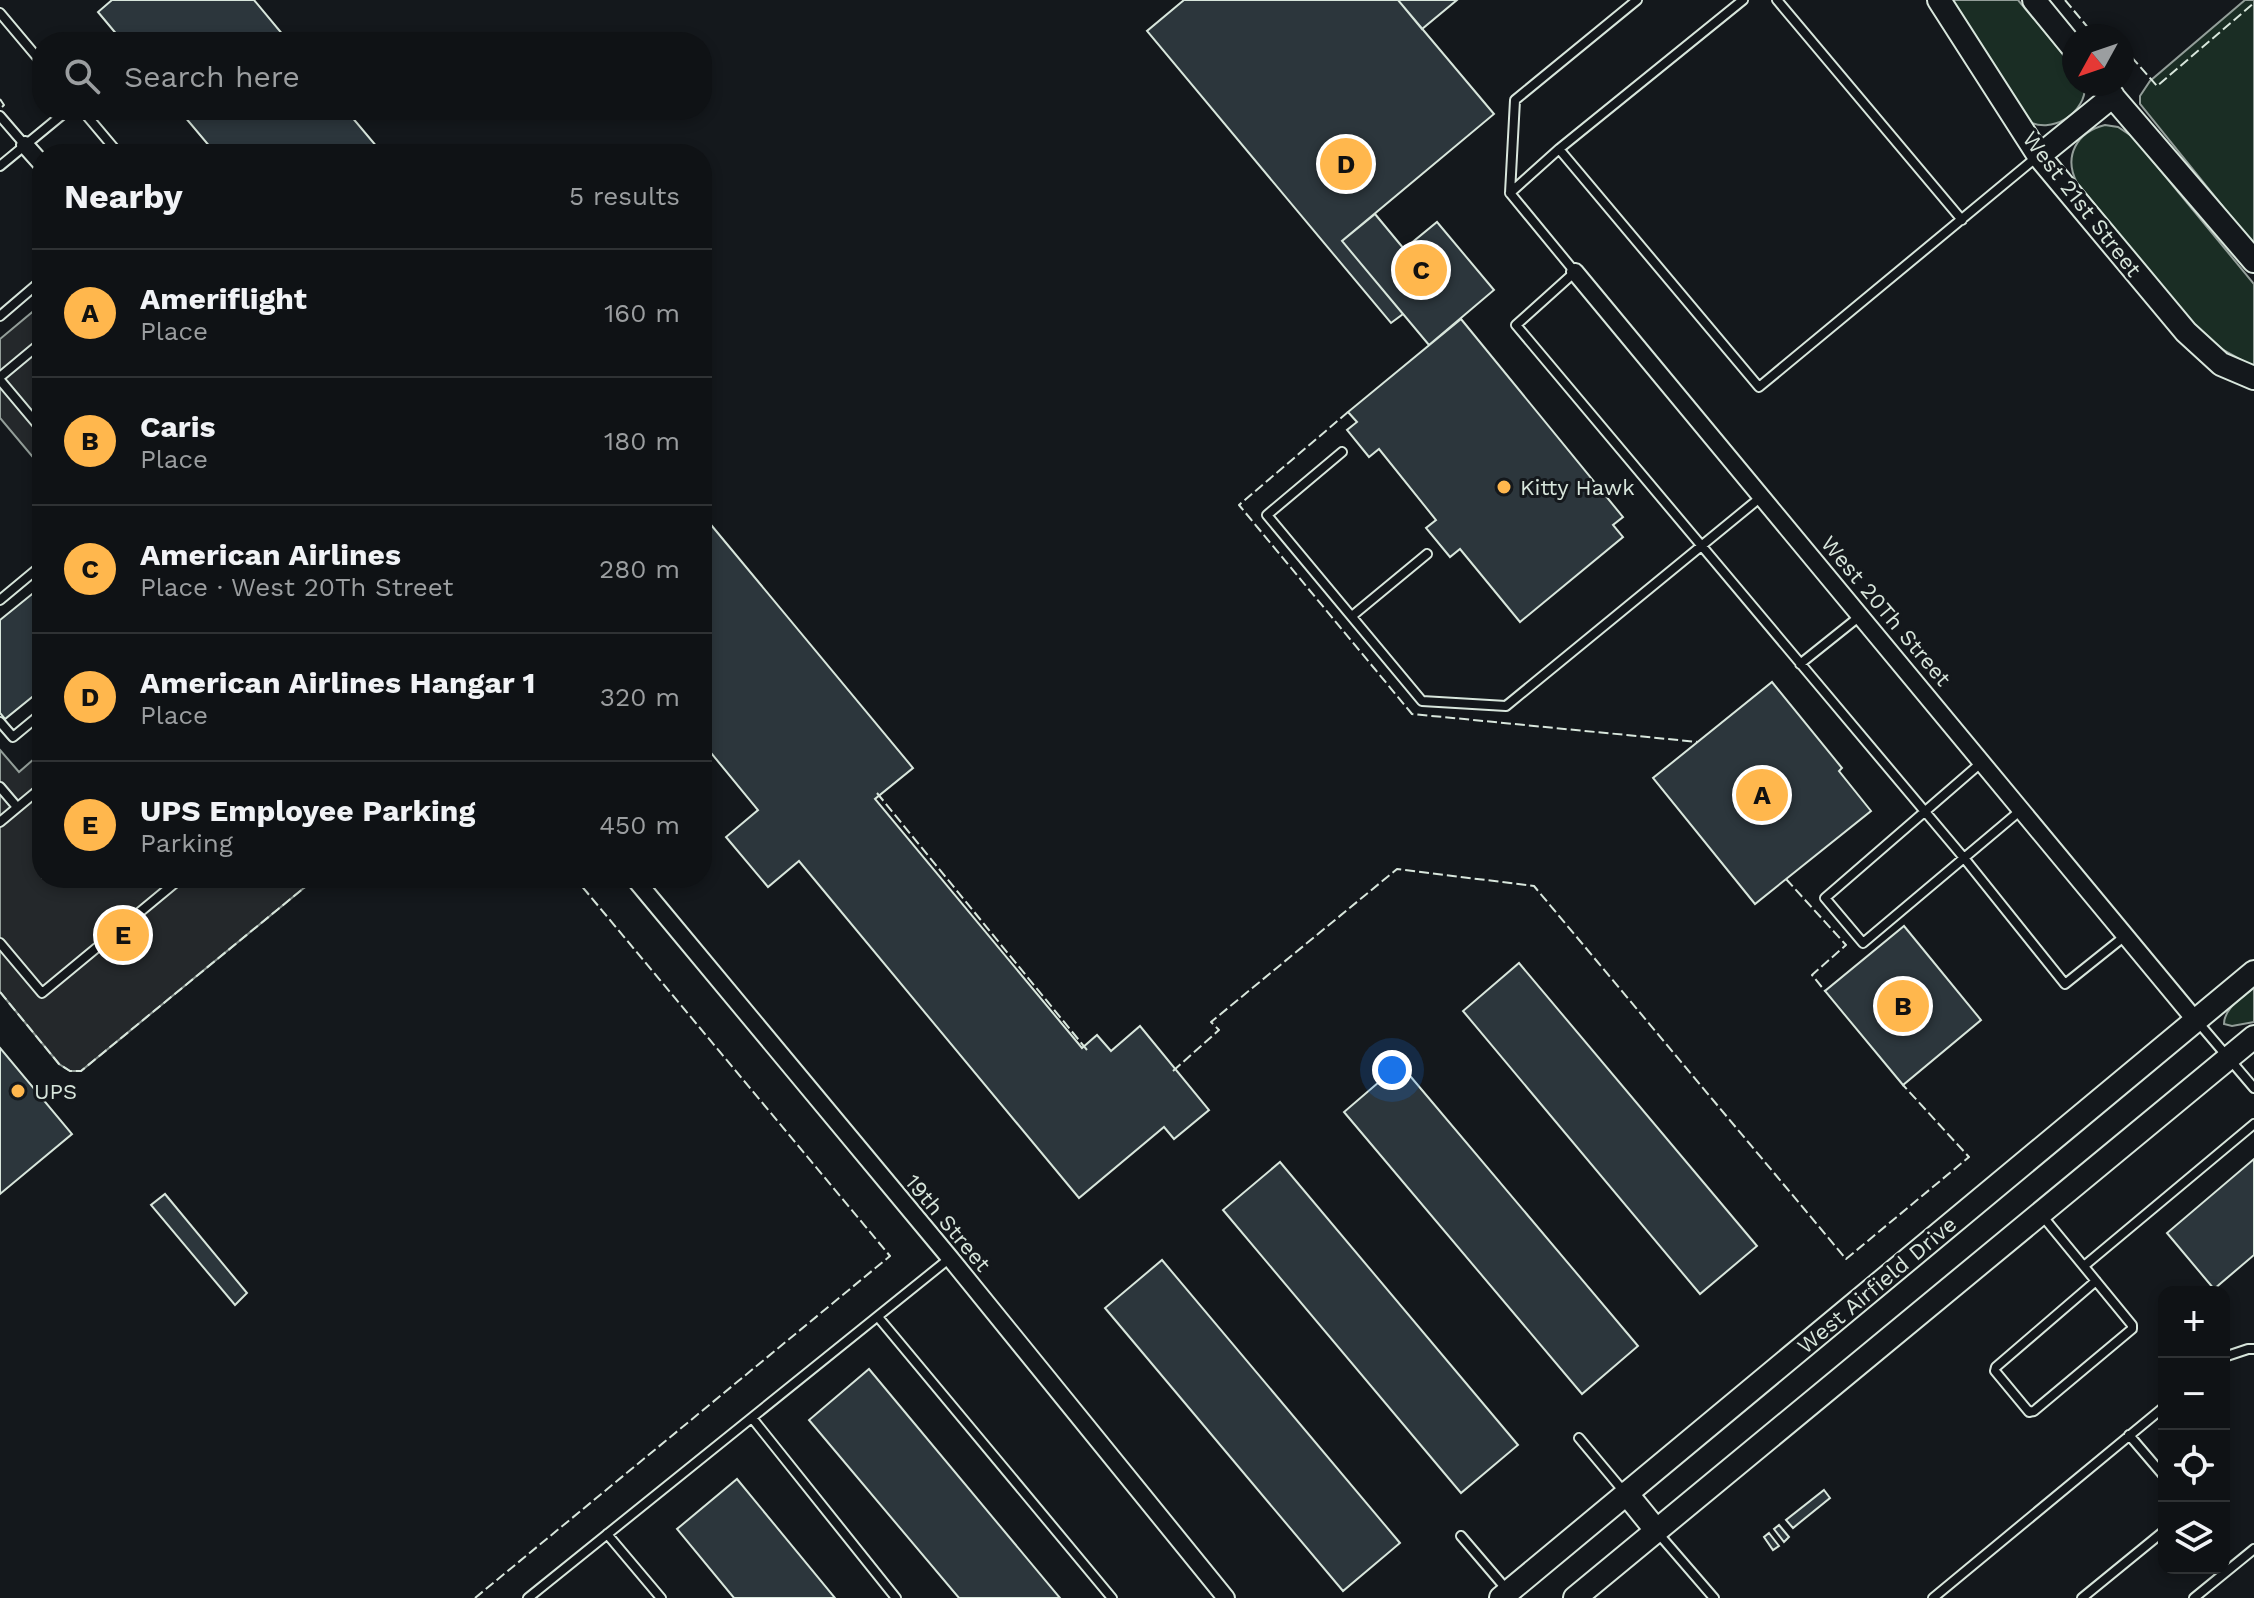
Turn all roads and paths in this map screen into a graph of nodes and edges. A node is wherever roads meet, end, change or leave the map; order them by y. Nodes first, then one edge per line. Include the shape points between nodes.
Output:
1 (1637, 0) edge
2 (1743, 0) edge
3 (1777, 0) edge
4 (1939, 0) edge
5 (2034, 0) edge
6 (0, 13) edge
7 (2062, 34) edge
8 (32, 51) edge
9 (2102, 96) edge
10 (2113, 96) edge
11 (0, 116) edge
12 (56, 120) edge
13 (90, 120) edge
14 (111, 144) edge
15 (25, 145) junction
16 (1559, 149) junction
17 (32, 153) edge
18 (2039, 156) junction
19 (0, 166) edge
20 (1510, 193) junction
21 (1962, 220) junction
22 (2254, 261) edge
23 (1575, 272) junction
24 (32, 289) edge
25 (0, 316) edge
26 (32, 351) edge
27 (2254, 378) edge
28 (0, 379) edge
29 (32, 418) edge
30 (1342, 452) dead end
31 (1762, 496) junction
32 (1702, 547) junction
33 (1427, 554) dead end
34 (32, 573) edge
35 (0, 600) edge
36 (1861, 615) junction
37 (1352, 616) junction
38 (1800, 664) junction
39 (32, 721) edge
40 (0, 722) edge
41 (1982, 762) junction
42 (0, 787) edge
43 (32, 795) edge
44 (17, 807) junction
45 (2022, 810) junction
46 (1924, 812) junction
47 (0, 822) edge
48 (1964, 858) junction
49 (169, 888) edge
50 (642, 888) edge
51 (2126, 935) junction
52 (0, 943) edge
53 (2254, 972) edge
54 (2196, 1021) junction
55 (2254, 1037) edge
56 (2229, 1057) junction
57 (2254, 1088) edge
58 (2254, 1124) edge
59 (2040, 1213) junction
60 (950, 1258) junction
61 (2084, 1266) junction
62 (2096, 1281) junction
63 (878, 1317) junction
64 (2254, 1349) edge
65 (2230, 1355) edge
66 (2158, 1412) edge
67 (752, 1418) junction
68 (2129, 1435) junction
69 (1579, 1438) dead end
70 (2158, 1469) edge
71 (1626, 1493) junction
72 (1656, 1530) junction
73 (607, 1534) junction
74 (1461, 1536) dead end
75 (2158, 1536) edge
76 (2254, 1549) edge
77 (1505, 1595) edge
78 (528, 1598) edge
79 (661, 1598) edge
80 (896, 1598) edge
81 (1112, 1598) edge
82 (1226, 1598) edge
83 (1575, 1598) edge
84 (1714, 1598) edge
85 (1934, 1598) edge
86 (2082, 1598) edge
87 (2194, 1598) edge

1 - 20 lane via 1515,100
2 - 16 lane
3 - 21 lane
4 - 18 street, West 21st Street
5 - 7 street
6 - 8 lane
9 - 18 street
10 - 22 street
11 - 15 lane
12 - 15 lane
13 - 14 lane
15 - 17 street
15 - 19 lane
16 - 20 lane
16 - 21 lane via 1759,387
18 - 21 lane
18 - 27 street, West 21st Street via 2186,332 2221,364
20 - 23 lane, West 20Th Street
23 - 31 street, West 20Th Street
23 - 32 lane via 1516,325
24 - 25 lane
26 - 28 lane
28 - 29 lane
30 - 37 lane via 1267,515
31 - 32 lane
31 - 36 street, West 20Th Street
32 - 37 lane via 1506,706 1422,701
32 - 38 lane
33 - 37 lane
34 - 35 lane
36 - 38 lane
36 - 41 street, West 20Th Street
38 - 46 lane
39 - 40 lane via 13,737
41 - 45 street, West 20Th Street
41 - 46 lane
42 - 44 lane
43 - 44 lane
44 - 47 lane
45 - 48 lane
45 - 51 street, West 20Th Street
46 - 48 lane
46 - 48 lane via 1825,898 1853,932 1863,943
48 - 51 lane via 2065,984
49 - 52 lane via 42,993
50 - 60 street, 19th Street
51 - 54 street, West 20Th Street
53 - 54 street, West Airfield Drive
54 - 56 lane, West 20Th Street
54 - 71 street, West Airfield Drive
55 - 56 street
56 - 57 lane, West 20Th Street
56 - 59 street
58 - 61 lane
59 - 61 lane
59 - 72 street
60 - 63 lane
60 - 82 street, 19th Street
61 - 62 lane
62 - 62 lane via 2132,1329 2029,1412 1996,1367
63 - 67 lane
63 - 81 lane
64 - 65 lane
66 - 68 lane
67 - 73 lane
67 - 80 lane
68 - 70 lane
68 - 85 lane
69 - 71 lane
71 - 72 street
71 - 77 street, West Airfield Drive
72 - 83 street
72 - 84 lane
73 - 78 lane
73 - 79 lane
74 - 77 lane
75 - 86 lane
76 - 87 lane

